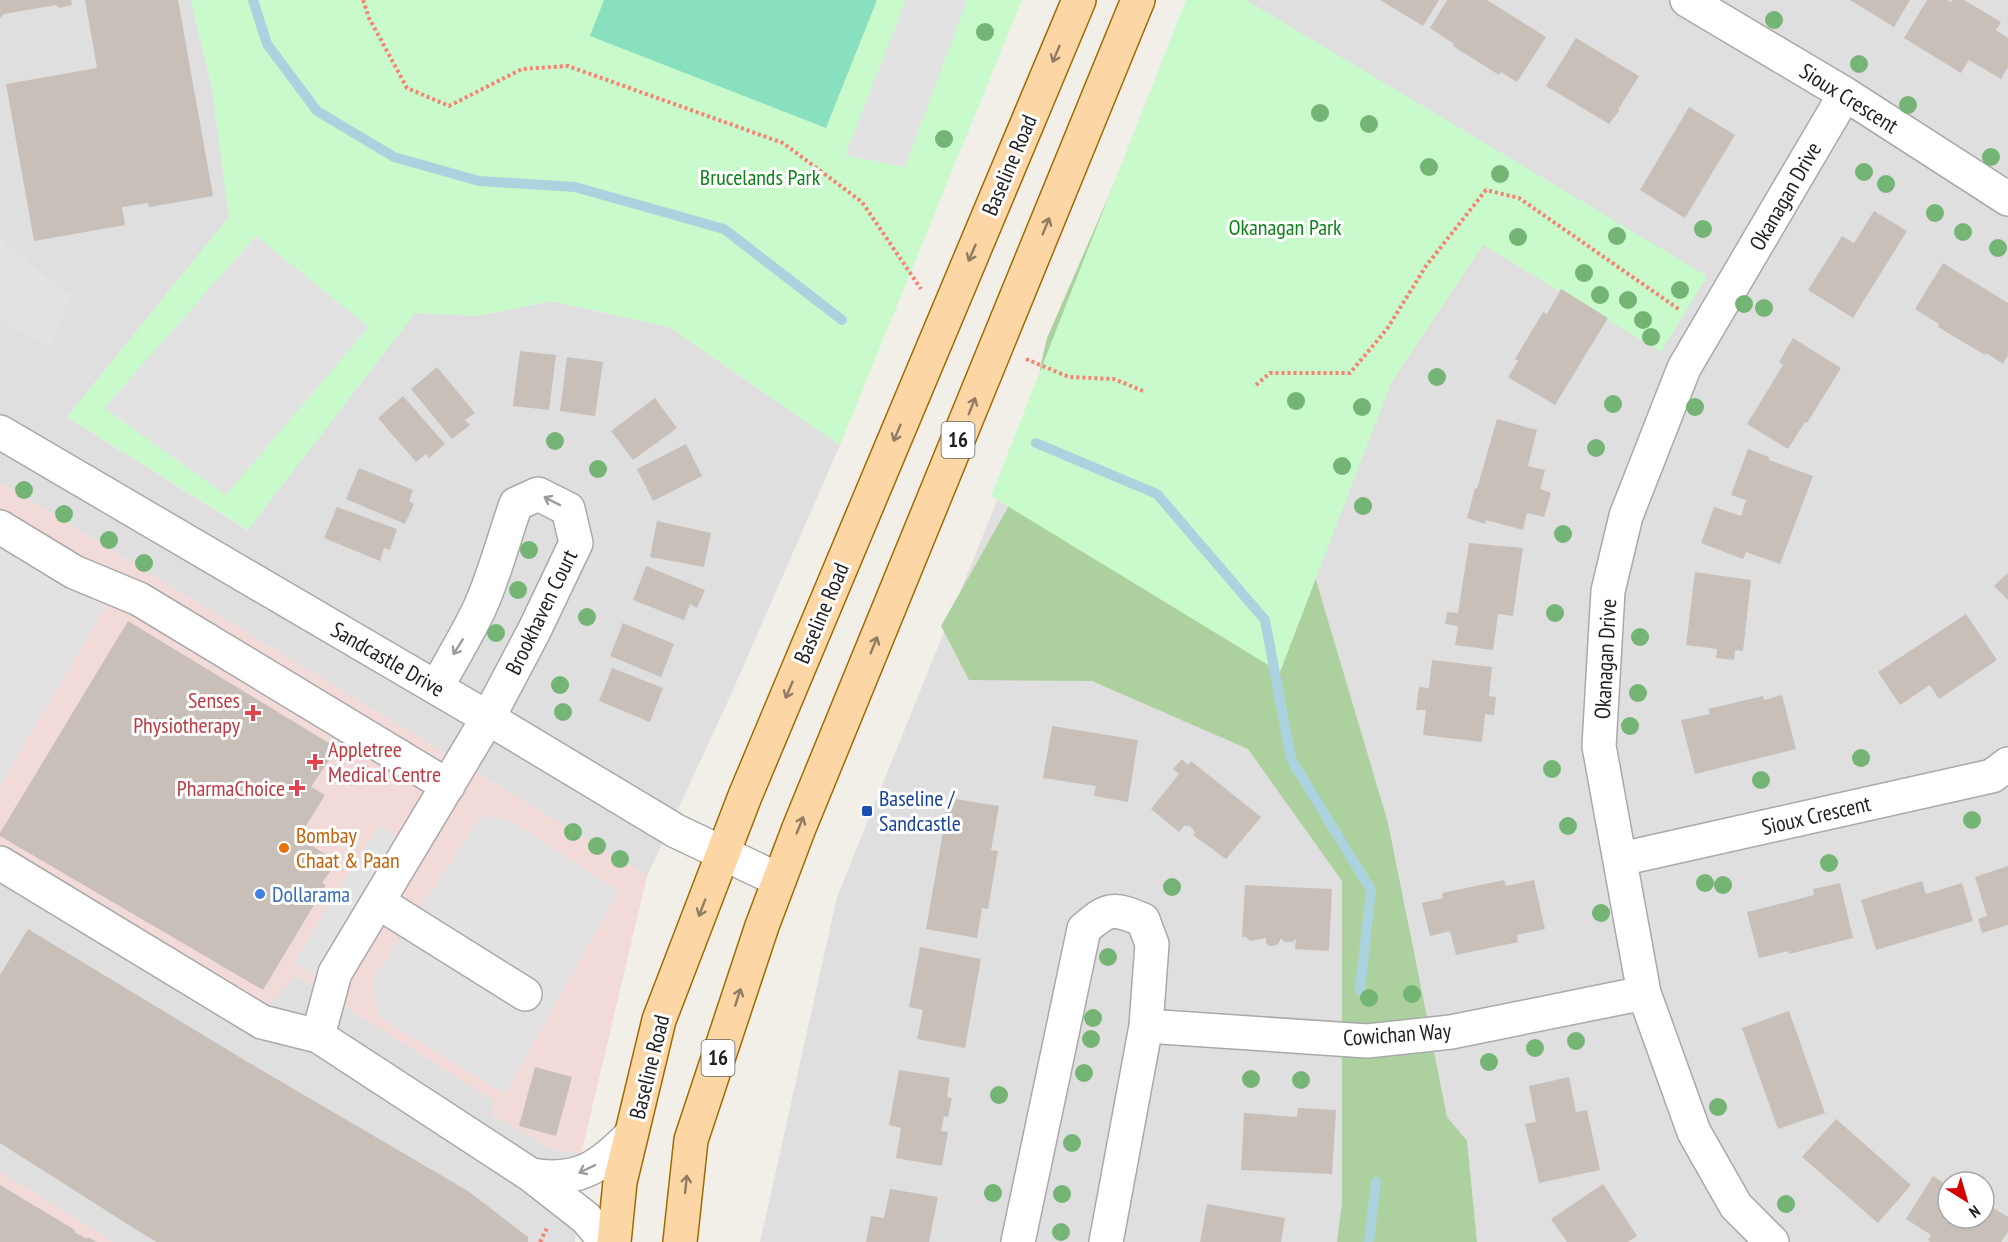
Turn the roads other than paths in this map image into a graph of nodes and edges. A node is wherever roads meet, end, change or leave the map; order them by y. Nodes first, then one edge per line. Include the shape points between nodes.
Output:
1 (1079, 0) edge
2 (1138, 0) edge
3 (1688, 0) edge
4 (1845, 94) junction
5 (2008, 199) edge
6 (0, 432) edge
7 (0, 527) edge
8 (437, 687) junction
9 (488, 718) junction
10 (2008, 764) edge
11 (448, 786) junction
12 (722, 853) junction
13 (1621, 859) junction
14 (0, 863) edge
15 (779, 880) junction
16 (378, 903) junction
17 (1644, 993) junction
18 (525, 994) dead end
19 (1146, 1026) junction
20 (318, 1036) junction
21 (631, 1135) junction
22 (531, 1175) junction
23 (606, 1242) edge
24 (614, 1242) edge
25 (680, 1242) edge
26 (1018, 1242) edge
27 (1106, 1242) edge
28 (1772, 1242) edge

1 -> 12 main road, Baseline Road
15 -> 2 main road, 16
3 - 4 street, Sioux Crescent
4 - 5 street, Sioux Crescent
4 - 13 street, Okanagan Drive via 1684,368 1626,516 1608,591 1599,746
6 - 8 street, Sandcastle Drive
7 - 11 street via 74,572 139,599
8 - 9 street, Sandcastle Drive
9 -> 8 street, Brookhaven Court via 576,543 568,509 538,494 516,504 482,603
9 - 11 street
9 - 12 street, Sandcastle Drive via 676,831
10 - 13 street, Sioux Crescent via 1992,776
11 - 16 street
12 - 15 street, Sandcastle Drive
12 -> 21 main road, Baseline Road via 659,1020
13 - 17 street, Okanagan Drive
14 - 20 street via 262,1022
25 -> 15 main road, 16 via 691,1140
16 - 18 street
16 - 20 street via 335,974
17 - 19 street, Cowichan Way via 1451,1032 1367,1041
17 - 28 street, Okanagan Drive via 1694,1132 1736,1206
19 - 26 street via 1152,945 1143,920 1120,910 1101,914 1084,929
19 - 27 street
20 - 22 street
21 -> 22 street via 606,1160 574,1176
21 - 24 main road, Baseline Road via 620,1182
22 - 23 street via 586,1218

